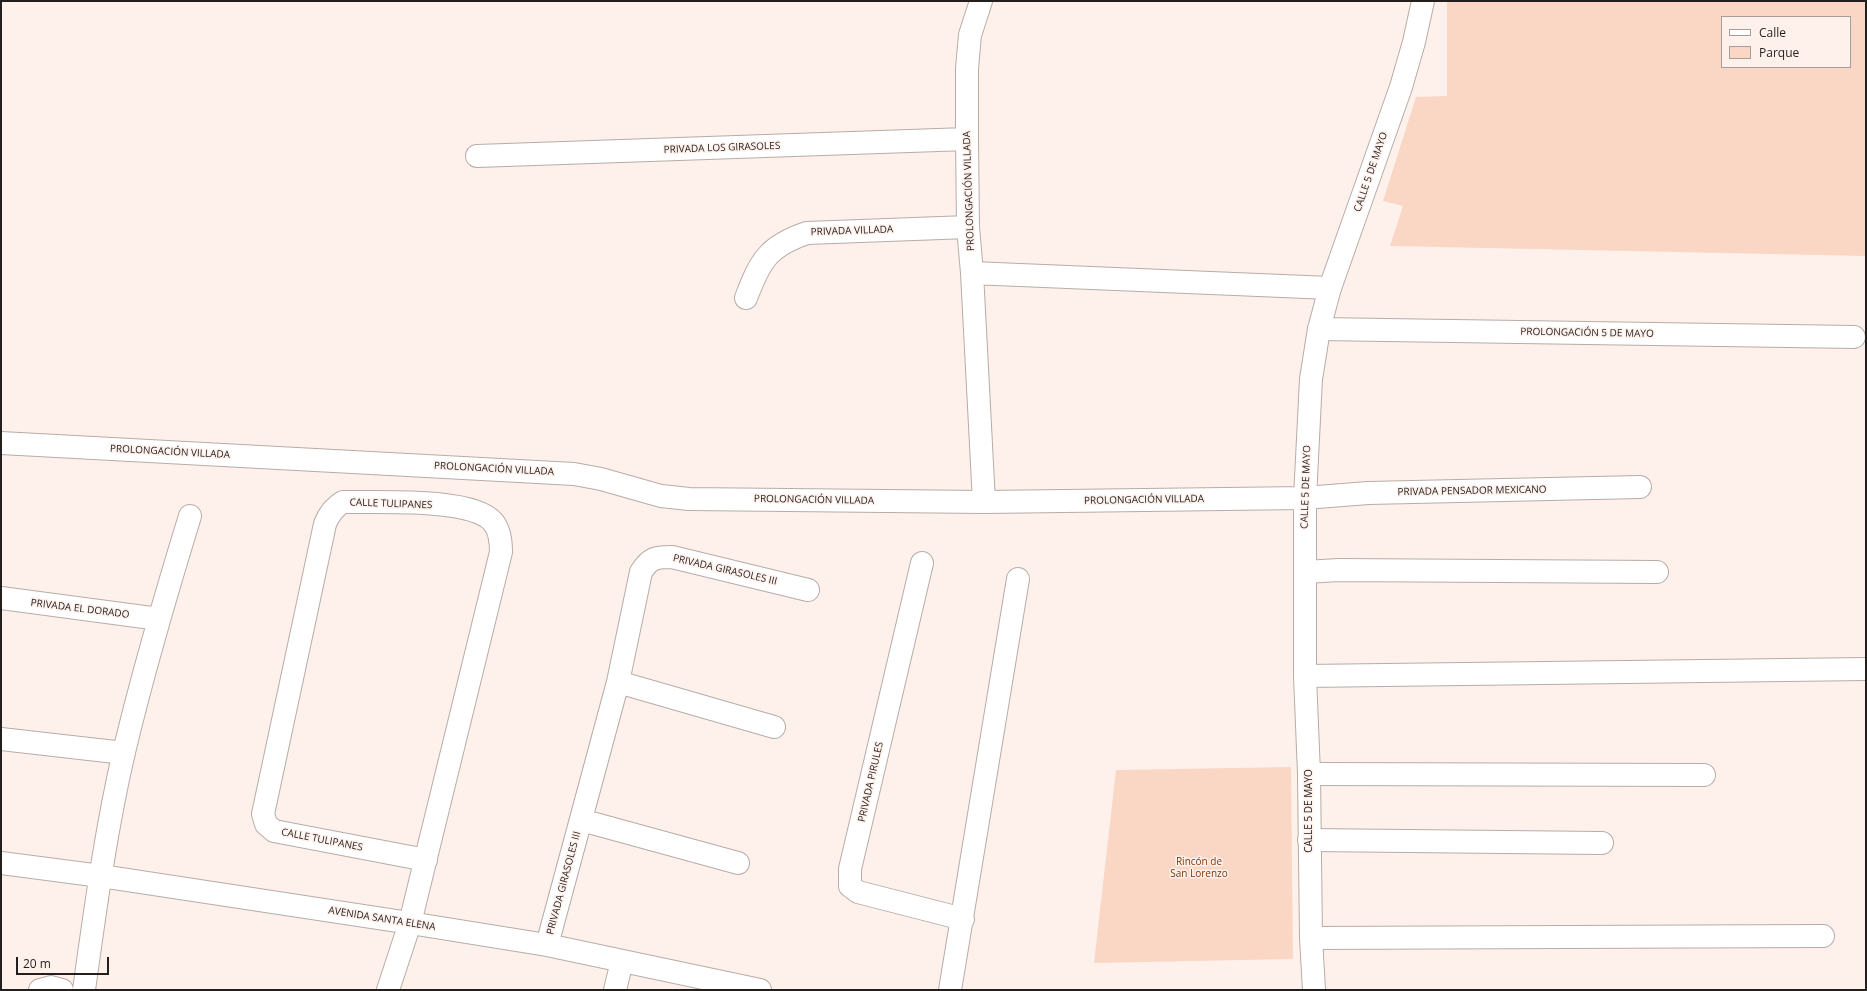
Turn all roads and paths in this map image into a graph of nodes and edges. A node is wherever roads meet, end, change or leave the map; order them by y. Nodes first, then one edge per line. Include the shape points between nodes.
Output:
1 (981, 1) edge
2 (1423, 1) edge
3 (967, 139) junction
4 (477, 156) dead end
5 (968, 226) junction
6 (972, 273) junction
7 (1330, 288) junction
8 (746, 298) dead end
9 (1319, 329) junction
10 (1854, 337) dead end
11 (1, 443) edge
12 (1640, 487) dead end
13 (1304, 498) junction
14 (984, 502) junction
15 (190, 516) dead end
16 (922, 563) dead end
17 (1304, 572) junction
18 (1656, 572) dead end
19 (1018, 579) dead end
20 (808, 590) dead end
21 (1, 598) edge
22 (159, 619) junction
23 (1866, 669) edge
24 (1305, 676) junction
25 (618, 682) junction
26 (774, 727) dead end
27 (1, 739) edge
28 (124, 753) junction
29 (1309, 774) junction
30 (1704, 775) dead end
31 (581, 820) junction
32 (1309, 840) junction
33 (1602, 843) dead end
34 (426, 860) junction
35 (1, 863) edge
36 (738, 863) dead end
37 (101, 876) junction
38 (962, 919) junction
39 (410, 923) junction
40 (1823, 936) dead end
41 (1311, 938) junction
42 (547, 946) junction
43 (622, 962) junction
44 (40, 990) edge
45 (62, 990) edge
46 (84, 990) edge
47 (388, 990) edge
48 (615, 990) edge
49 (760, 990) edge
50 (950, 990) edge
51 (1314, 990) edge

1 - 3 street, PROLONGACIÓN VILLADA via 970,35 967,68
2 - 7 street, CALLE 5 DE MAYO via 1401,87
3 - 4 street, PRIVADA LOS GIRASOLES
3 - 5 street, PROLONGACIÓN VILLADA
5 - 6 street, PROLONGACIÓN VILLADA
5 - 8 street, PRIVADA VILLADA via 807,233 777,246 765,258
6 - 7 street
6 - 14 street, PROLONGACIÓN VILLADA
7 - 9 street, CALLE 5 DE MAYO
9 - 10 street, PROLONGACIÓN 5 DE MAYO
9 - 13 street, CALLE 5 DE MAYO via 1311,379
11 - 14 street, PROLONGACIÓN VILLADA via 574,474 661,496 689,499
12 - 13 street, PRIVADA PENSADOR MEXICANO via 1352,494
13 - 14 street, PROLONGACIÓN VILLADA
13 - 17 street, CALLE 5 DE MAYO
15 - 22 street
16 - 38 street, PRIVADA PIRULES via 850,869 850,886 858,892
17 - 18 street
17 - 24 street, CALLE 5 DE MAYO
19 - 38 street
20 - 25 street, PRIVADA GIRASOLES III via 672,557 652,559 641,572
21 - 22 street, PRIVADA EL DORADO
22 - 28 street
23 - 24 street
24 - 29 street, CALLE 5 DE MAYO
25 - 26 street
25 - 31 street, PRIVADA GIRASOLES III
27 - 28 street
28 - 37 street
29 - 30 street
29 - 32 street, CALLE 5 DE MAYO
31 - 36 street, PRIVADA GIRASOLES III
31 - 42 street, PRIVADA GIRASOLES III
32 - 33 street
32 - 41 street, CALLE 5 DE MAYO
34 - 34 street, CALLE TULIPANES via 274,831 266,824 262,814 325,524 328,516 343,502 462,507 482,514 493,522 499,534 501,552
34 - 39 street, CALLE TULIPANES
35 - 37 street, AVENIDA SANTA ELENA
37 - 39 street, AVENIDA SANTA ELENA
37 - 46 street
38 - 50 street
39 - 42 street, AVENIDA SANTA ELENA
39 - 47 street
40 - 41 street
41 - 51 street, CALLE 5 DE MAYO
42 - 43 street, AVENIDA SANTA ELENA
43 - 48 street
43 - 49 street, AVENIDA SANTA ELENA
44 - 45 street via 51,987

